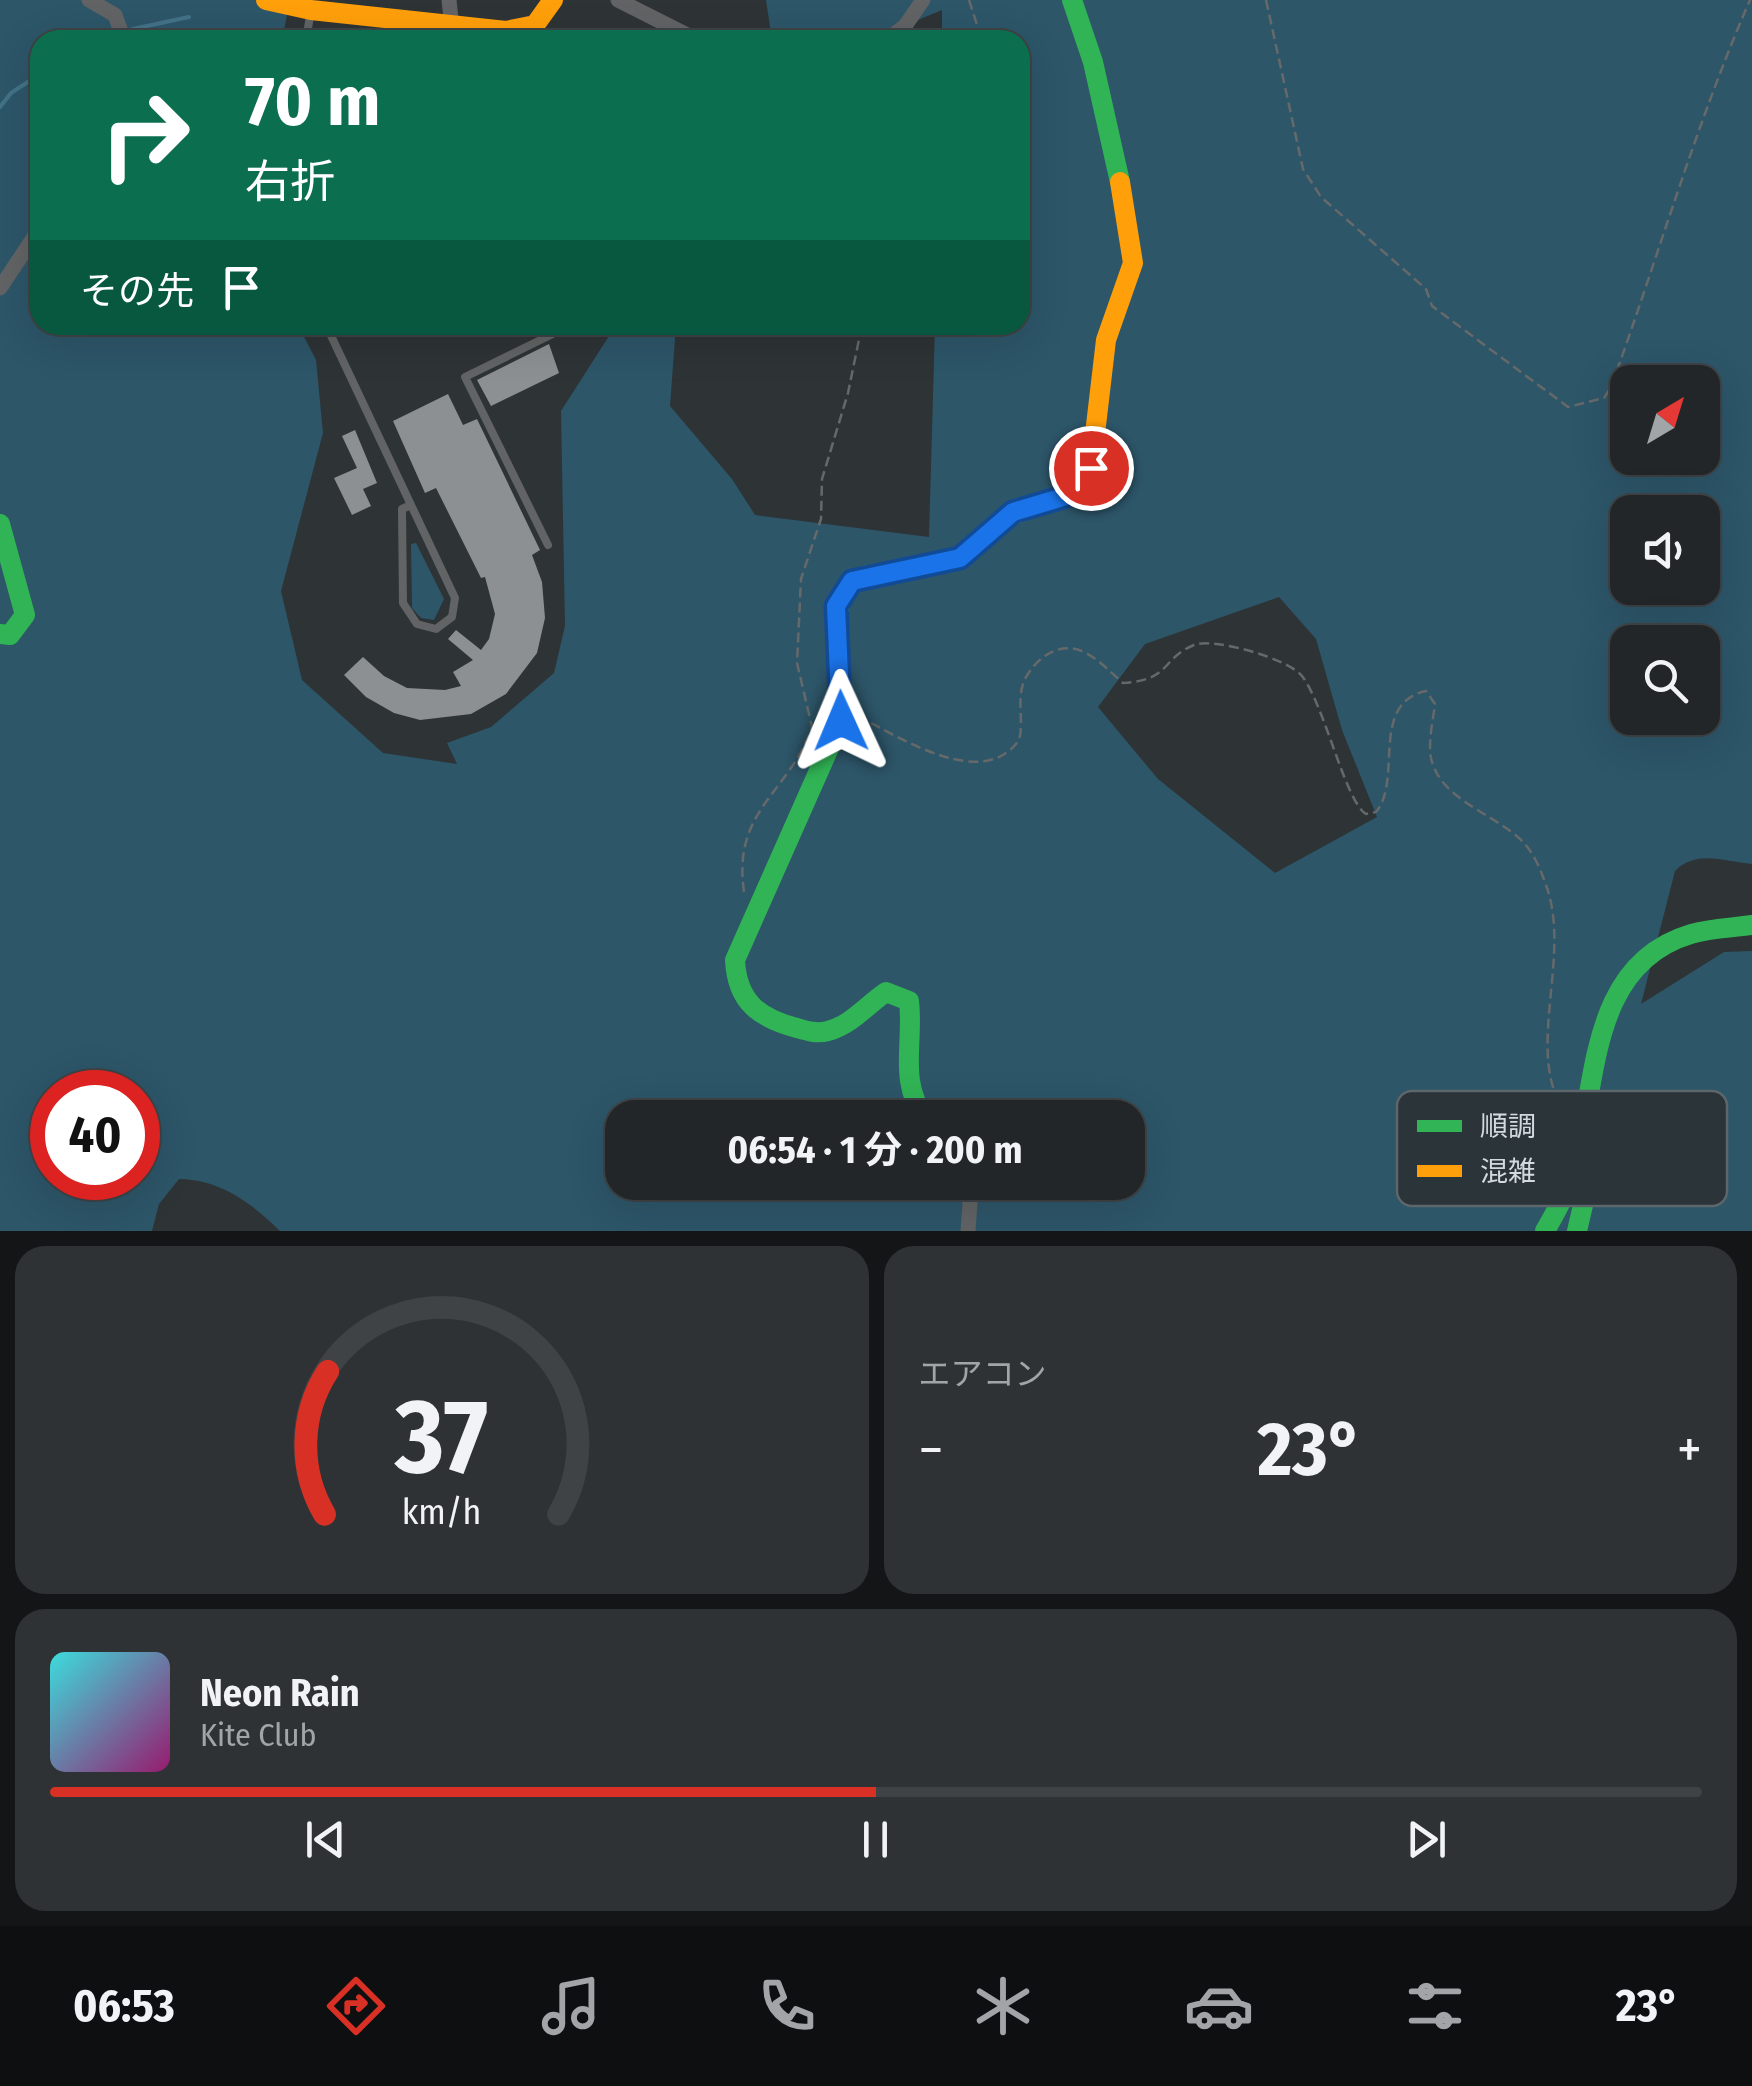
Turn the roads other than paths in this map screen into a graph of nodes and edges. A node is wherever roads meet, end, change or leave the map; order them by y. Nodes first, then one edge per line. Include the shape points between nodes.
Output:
1 (88, 0) edge
2 (266, 0) edge
3 (449, 0) edge
4 (553, 0) edge
5 (618, 0) edge
6 (923, 0) edge
7 (1072, 0) edge
8 (311, 10) junction
9 (452, 28) junction
10 (120, 30) edge
11 (308, 30) edge
12 (677, 30) edge
13 (900, 30) edge
14 (30, 243) edge
15 (0, 288) edge
16 (331, 335) edge
17 (551, 335) edge
18 (410, 505) junction
19 (0, 524) edge
20 (548, 545) dead end
21 (0, 634) edge
22 (1752, 925) edge
23 (1590, 1091) edge
24 (916, 1100) edge
25 (969, 1200) edge
26 (1560, 1206) edge
27 (1583, 1206) edge
28 (968, 1231) edge
29 (1545, 1231) edge
30 (1577, 1231) edge

1 - 10 street via 115,16
2 - 8 street
3 - 9 street
4 - 9 street via 524,29
5 - 12 street
6 - 13 street
7 - 24 street via 1132,235 1132,262 1106,340 1091,468 1073,494 1013,512 960,558 852,581 836,606 843,709 834,738 734,960 744,1004 764,1020 815,1033 851,1020 886,992 908,1001 906,1080
8 - 9 street
8 - 11 lane
14 - 15 street
16 - 18 lane
17 - 20 lane via 465,377
18 - 18 lane via 454,598 452,616 436,629 417,624 403,603 402,509
19 - 21 street via 24,616 10,635
22 - 23 street via 1687,935 1639,964 1618,989 1598,1038
25 - 28 street
26 - 29 street
27 - 30 street

